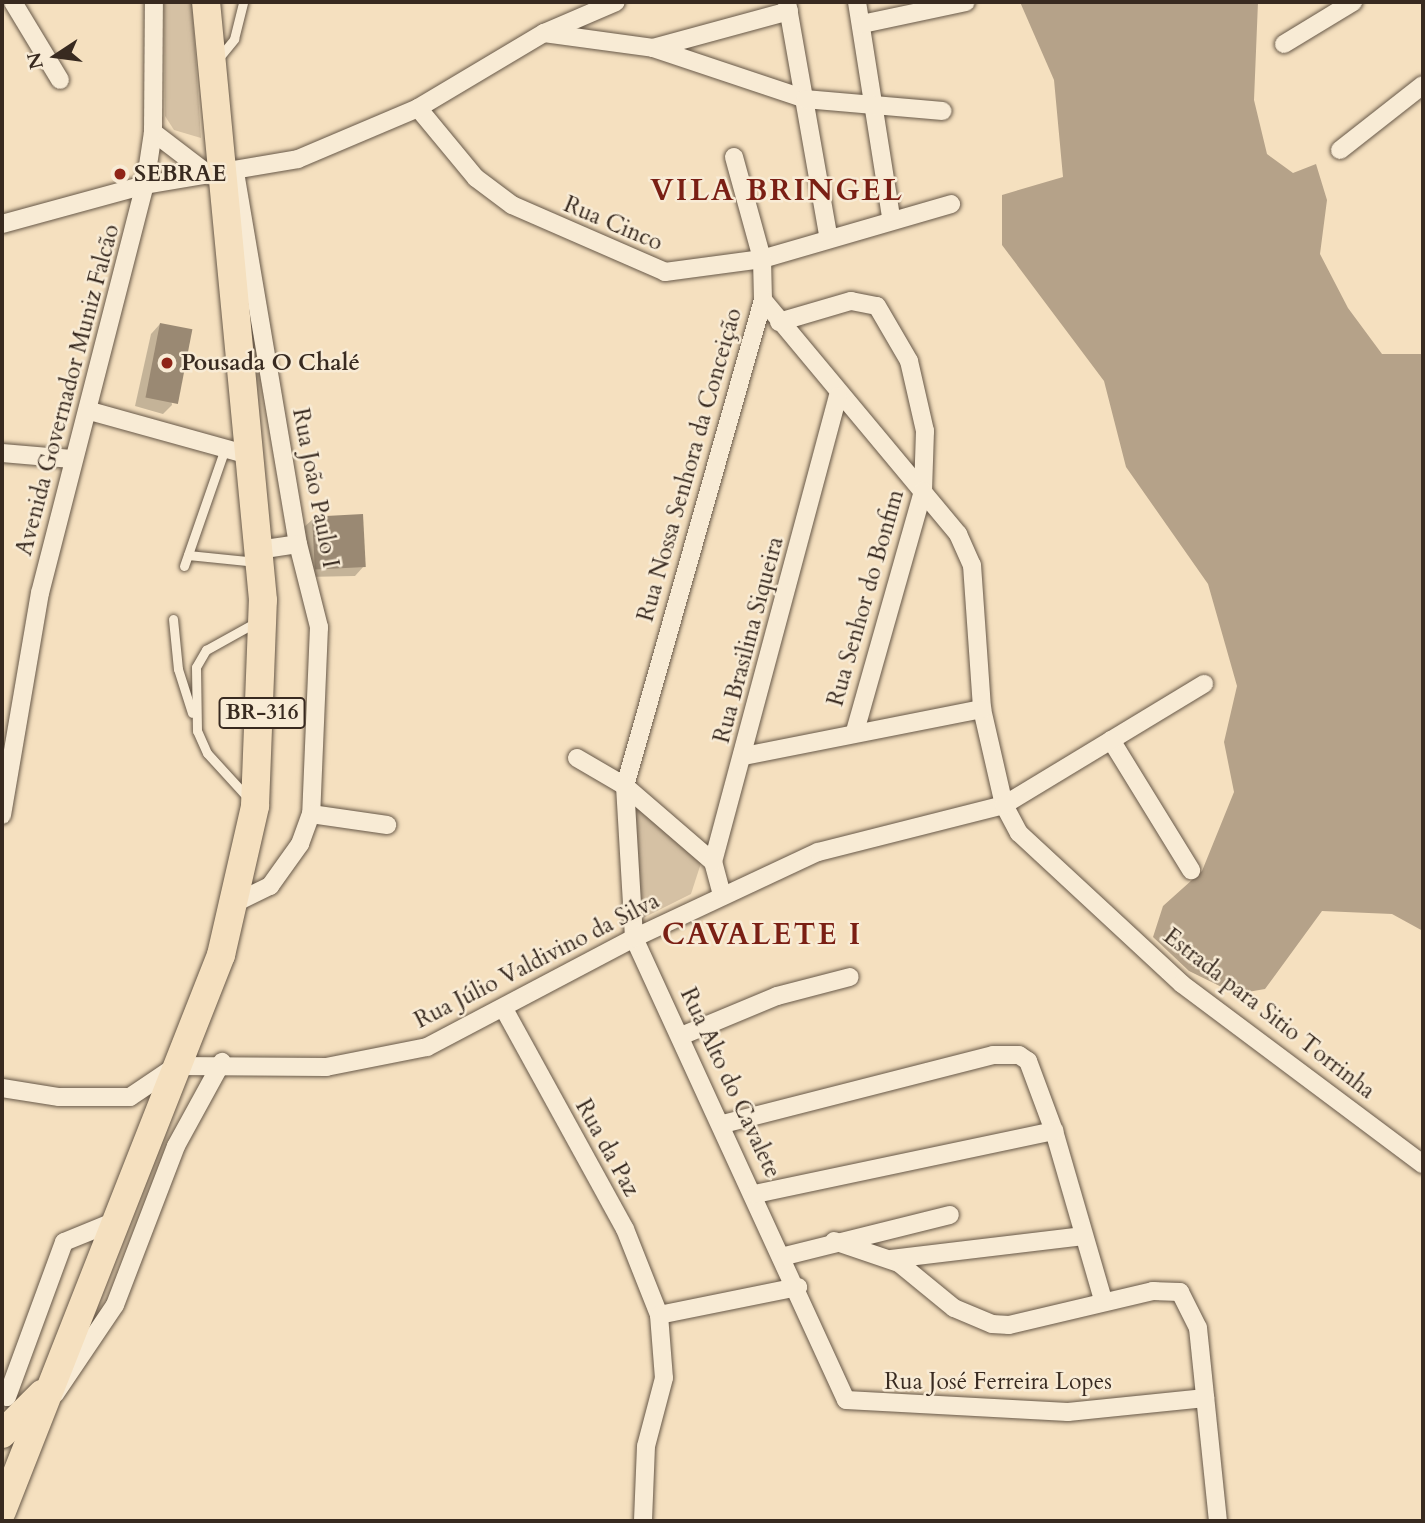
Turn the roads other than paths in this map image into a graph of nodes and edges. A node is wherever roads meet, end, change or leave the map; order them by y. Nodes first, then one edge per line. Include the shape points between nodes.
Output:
1 (13, 2) edge
2 (155, 2) edge
3 (206, 2) edge
4 (243, 2) edge
5 (616, 2) edge
6 (857, 2) edge
7 (967, 2) edge
8 (1353, 2) edge
9 (788, 6) edge
10 (862, 24) junction
11 (544, 33) junction
12 (1284, 44) dead end
13 (653, 48) junction
14 (210, 68) junction
15 (60, 80) dead end
16 (1423, 85) edge
17 (805, 99) junction
18 (418, 108) junction
19 (872, 109) junction
20 (942, 111) dead end
21 (153, 132) junction
22 (1340, 150) dead end
23 (734, 157) dead end
24 (221, 174) junction
25 (145, 185) junction
26 (951, 204) dead end
27 (891, 217) junction
28 (2, 224) edge
29 (828, 235) junction
30 (762, 259) junction
31 (763, 300) junction
32 (779, 322) junction
33 (838, 396) junction
34 (90, 411) junction
35 (237, 451) junction
36 (2, 453) edge
37 (72, 459) junction
38 (923, 491) junction
39 (298, 544) junction
40 (188, 555) junction
41 (258, 556) junction
42 (184, 566) dead end
43 (263, 618) junction
44 (173, 619) dead end
45 (1204, 684) dead end
46 (982, 709) junction
47 (197, 731) junction
48 (855, 731) junction
49 (1111, 740) junction
50 (744, 756) junction
51 (577, 758) dead end
52 (625, 786) junction
53 (1004, 805) junction
54 (255, 806) junction
55 (311, 814) junction
56 (2, 815) edge
57 (387, 825) dead end
58 (713, 862) junction
59 (1191, 870) dead end
60 (722, 895) junction
61 (237, 902) junction
62 (634, 938) junction
63 (850, 977) dead end
64 (504, 1009) junction
65 (681, 1036) junction
66 (222, 1062) junction
67 (176, 1066) junction
68 (2, 1088) edge
69 (723, 1124) junction
70 (1054, 1130) junction
71 (1423, 1164) edge
72 (755, 1194) junction
73 (950, 1215) dead end
74 (118, 1220) junction
75 (1084, 1236) junction
76 (834, 1241) junction
77 (781, 1257) junction
78 (891, 1259) junction
79 (798, 1287) junction
80 (1103, 1300) junction
81 (659, 1315) junction
82 (839, 1390) joint
83 (7, 1397) dead end
84 (1205, 1398) junction
85 (43, 1401) junction
86 (2, 1434) edge
87 (7, 1482) edge
88 (2, 1511) edge
89 (643, 1521) edge
90 (1218, 1521) edge

1 - 15 street
2 - 21 street, Avenida Governador Muniz Falcão
3 - 14 highway, BR-316
4 - 14 lane via 234,39
5 - 11 street
6 - 10 street
7 - 10 street
8 - 12 street
9 - 13 street
9 - 17 street
10 - 19 street
11 - 13 street
11 - 18 street
13 - 17 street
14 - 24 highway, BR-316
16 - 22 street
17 - 19 street
17 - 29 street
18 - 24 street via 298,159
18 - 30 street, Rua Cinco via 475,177 512,205 632,261 691,272
19 - 20 street
19 - 27 street
21 - 24 street
21 - 25 street, Avenida Governador Muniz Falcão
23 - 30 street, Rua Nossa Senhora da Conceição
24 - 25 street
24 - 35 highway, BR-316
24 - 39 street, Rua João Paulo I
25 - 28 street
25 - 34 street, Avenida Governador Muniz Falcão
26 - 27 street, Rua Cinco
27 - 29 street, Rua Cinco
29 - 30 street, Rua Cinco
30 - 31 street, Rua Nossa Senhora da Conceição
31 - 32 street
31 - 52 street, Rua Nossa Senhora da Conceição
32 - 33 street
32 - 38 street, Rua Senhor do Bonfim via 851,302 877,306 889,316 909,361 925,431
33 - 38 street
33 - 50 street, Rua Brasilina Siqueira
34 - 35 street
34 - 37 street, Avenida Governador Muniz Falcão
35 - 40 lane
35 - 41 highway, BR-316
36 - 37 street
37 - 56 street, Avenida Governador Muniz Falcão via 40,593
38 - 46 street via 958,534 972,565
38 - 48 street, Rua Senhor do Bonfim
39 - 41 street
39 - 55 street, Rua João Paulo I via 321,656
40 - 41 lane
40 - 42 lane
41 - 43 highway, BR-316
43 - 47 lane via 201,658
43 - 54 highway, BR-316
44 - 47 lane via 178,669
45 - 49 street, Rua Júlio Valdivino da Silva
46 - 48 street
46 - 53 street
47 - 54 lane via 207,753
48 - 50 street
49 - 53 street, Rua Júlio Valdivino da Silva
49 - 59 street
50 - 58 street, Rua Brasilina Siqueira
51 - 52 street
52 - 58 street
52 - 62 street, Rua Alto do Cavalete
53 - 60 street, Rua Júlio Valdivino da Silva via 818,852
53 - 71 street, Estrada para Sitio Torrinha via 1035,852 1182,984
54 - 61 highway, BR-316
55 - 57 street
55 - 61 street, Rua João Paulo I via 300,844 270,886
58 - 60 street
60 - 62 street, Rua Júlio Valdivino da Silva
61 - 67 highway, BR-316
62 - 64 street, Rua Júlio Valdivino da Silva
62 - 65 street, Rua Alto do Cavalete
63 - 65 street via 777,996
64 - 66 street, Rua Júlio Valdivino da Silva via 427,1047 379,1062 326,1067
64 - 81 street, Rua da Paz via 625,1229
65 - 69 street, Rua Alto do Cavalete
66 - 67 street, Rua Júlio Valdivino da Silva
66 - 85 street via 176,1146 115,1305 78,1367
67 - 68 street, Rua Júlio Valdivino da Silva via 130,1097 59,1097
67 - 74 highway, BR-316
69 - 70 street via 993,1055 1028,1061
69 - 72 street, Rua Alto do Cavalete
70 - 72 street
70 - 75 street
72 - 77 street, Rua Alto do Cavalete
73 - 76 street
74 - 83 street via 64,1242
74 - 85 highway, BR-316
75 - 78 street
75 - 80 street
76 - 77 street
76 - 78 street
77 - 79 street, Rua Alto do Cavalete
78 - 80 street via 954,1308 992,1324 1009,1325
79 - 81 street
79 - 82 street, Rua Alto do Cavalete
80 - 84 street via 1169,1290 1191,1307
81 - 89 street, Rua da Paz via 664,1378 646,1446
82 - 84 street, Rua José Ferreira Lopes via 854,1405 1068,1412
84 - 90 street
85 - 86 highway
85 - 87 highway, BR-316
87 - 88 highway, BR-316

